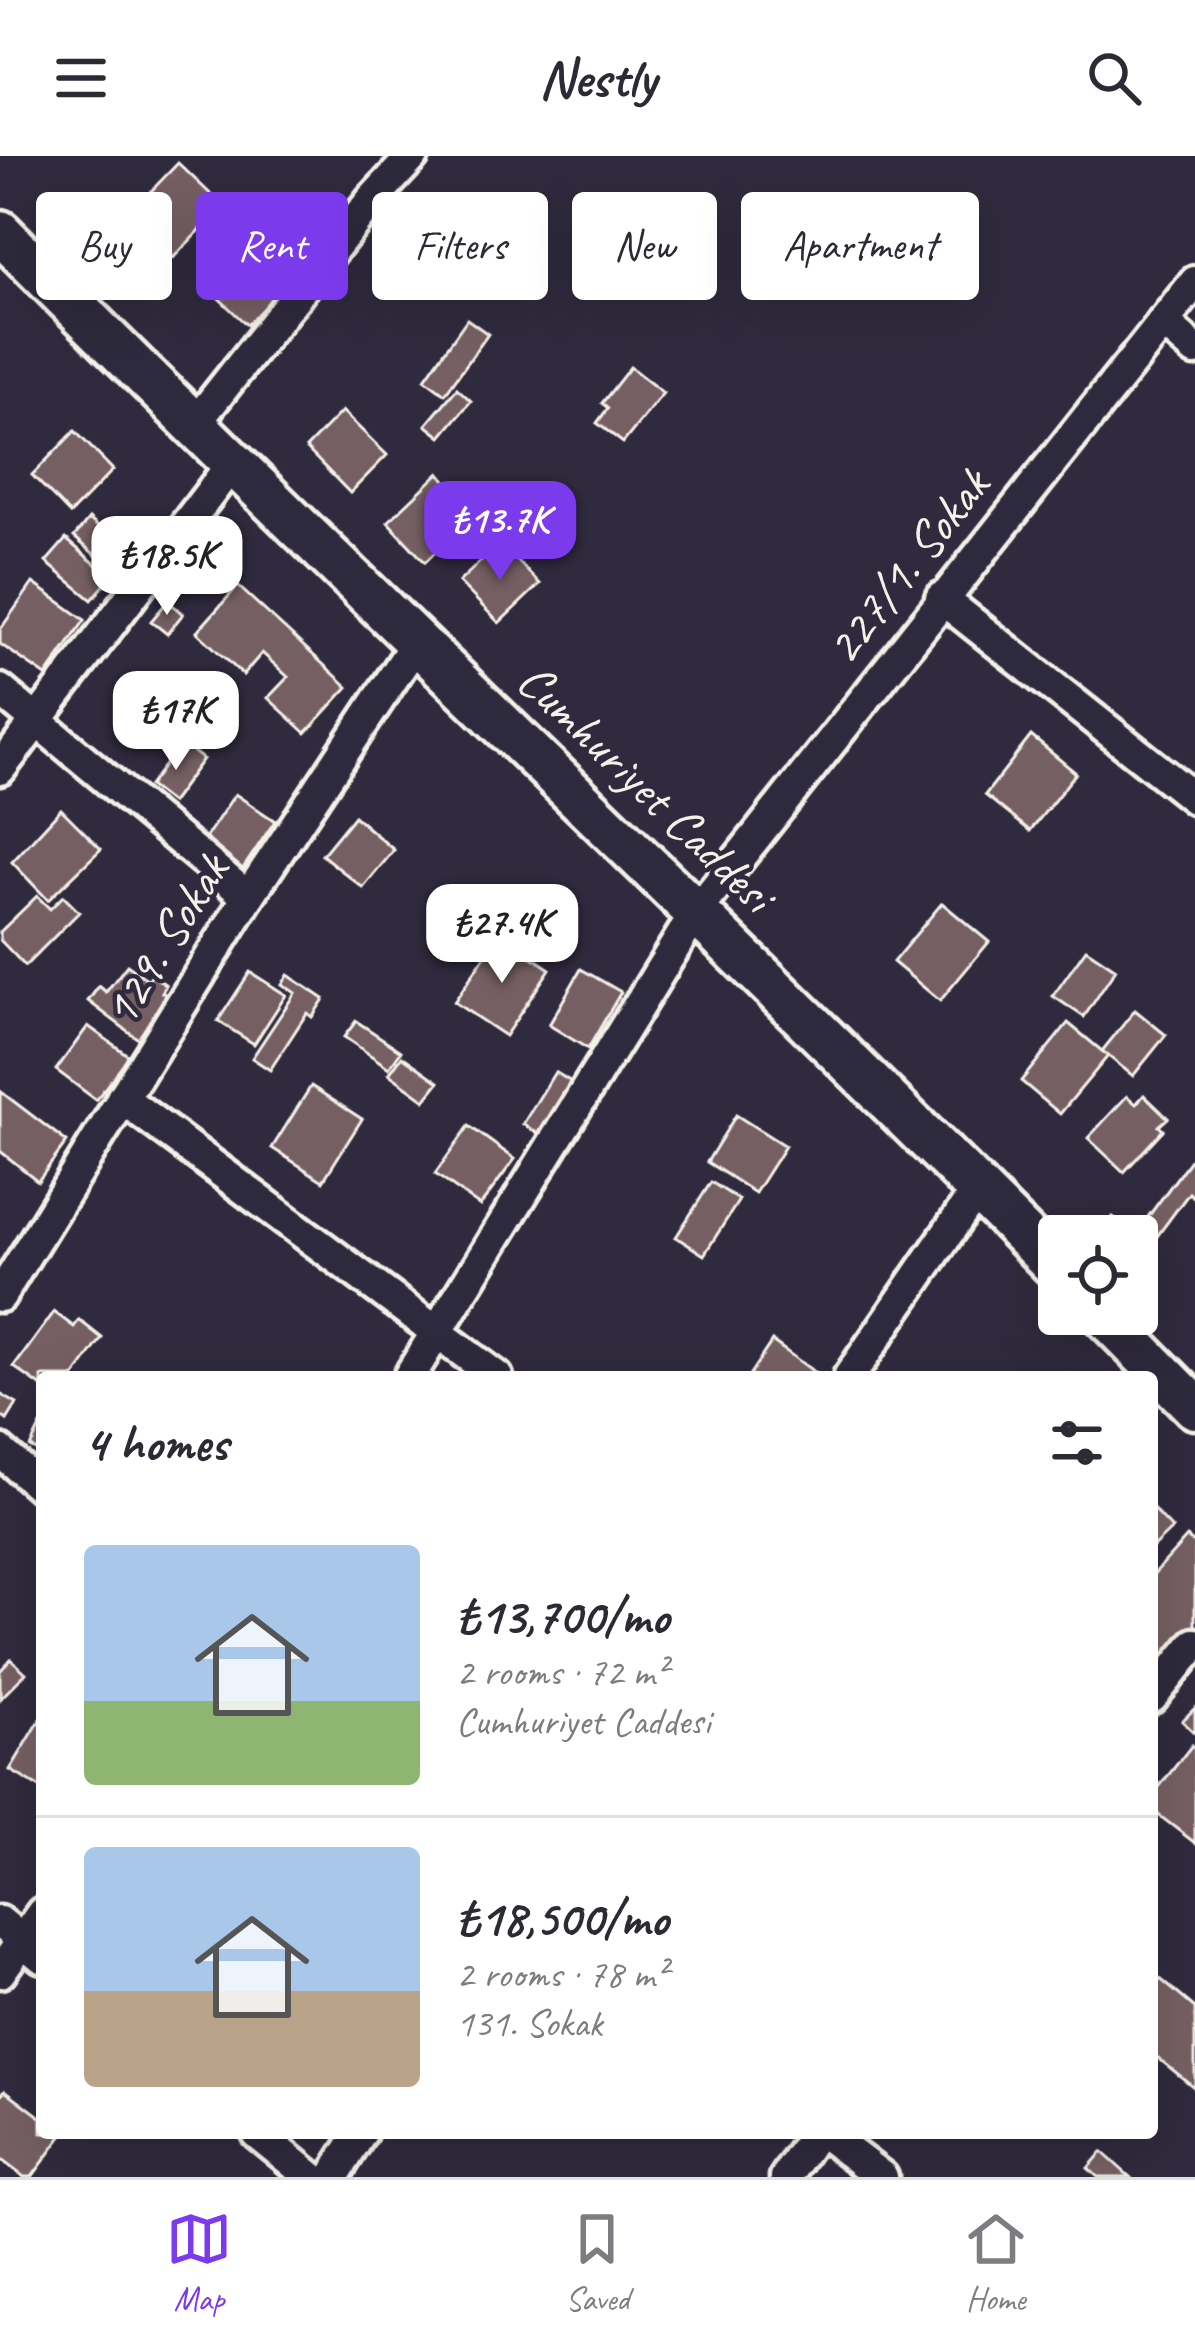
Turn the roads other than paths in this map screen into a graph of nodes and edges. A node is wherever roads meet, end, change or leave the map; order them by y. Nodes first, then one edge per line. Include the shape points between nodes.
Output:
1 (413, 156) edge
2 (0, 232) edge
3 (1195, 282) edge
4 (1163, 322) junction
5 (1195, 350) edge
6 (193, 426) junction
7 (232, 464) junction
8 (941, 598) junction
9 (418, 640) junction
10 (0, 690) edge
11 (36, 722) junction
12 (0, 769) edge
13 (1195, 799) edge
14 (248, 897) junction
15 (697, 911) junction
16 (122, 1099) junction
17 (978, 1189) junction
18 (1038, 1249) edge
19 (0, 1296) edge
20 (438, 1332) junction
21 (1123, 1335) edge
22 (413, 1371) edge
23 (489, 1371) edge
24 (853, 1371) edge
25 (1195, 1407) edge
26 (0, 1450) edge
27 (36, 1483) edge
28 (1195, 1644) edge
29 (1158, 1690) edge
30 (21, 1940) edge
31 (0, 1972) edge
32 (264, 2139) edge
33 (357, 2139) edge
34 (815, 2139) edge
35 (828, 2139) edge
36 (311, 2177) edge
37 (334, 2177) edge
38 (786, 2177) edge
39 (882, 2177) edge

1 - 6 street
2 - 6 main road, Cumhuriyet Caddesi
3 - 4 street, 227/1. Sokak
4 - 5 street
4 - 8 street, 227/1. Sokak
6 - 7 main road, Cumhuriyet Caddesi
7 - 9 main road, Cumhuriyet Caddesi
7 - 11 street
8 - 13 street
8 - 15 street, 227/1. Sokak
9 - 14 street, 129. Sokak
9 - 15 main road, Cumhuriyet Caddesi
10 - 11 street
11 - 12 street
11 - 14 street
14 - 16 street, 129. Sokak
15 - 17 main road, Cumhuriyet Caddesi
15 - 20 street, 227/1. Sokak
16 - 19 street, 129. Sokak
16 - 20 street
17 - 18 main road, Cumhuriyet Caddesi
17 - 24 street
20 - 22 street, 227/1. Sokak
20 - 23 street
21 - 25 main road
26 - 27 street
28 - 29 street
30 - 31 street
32 - 36 street
33 - 37 street
34 - 38 street
35 - 39 street

